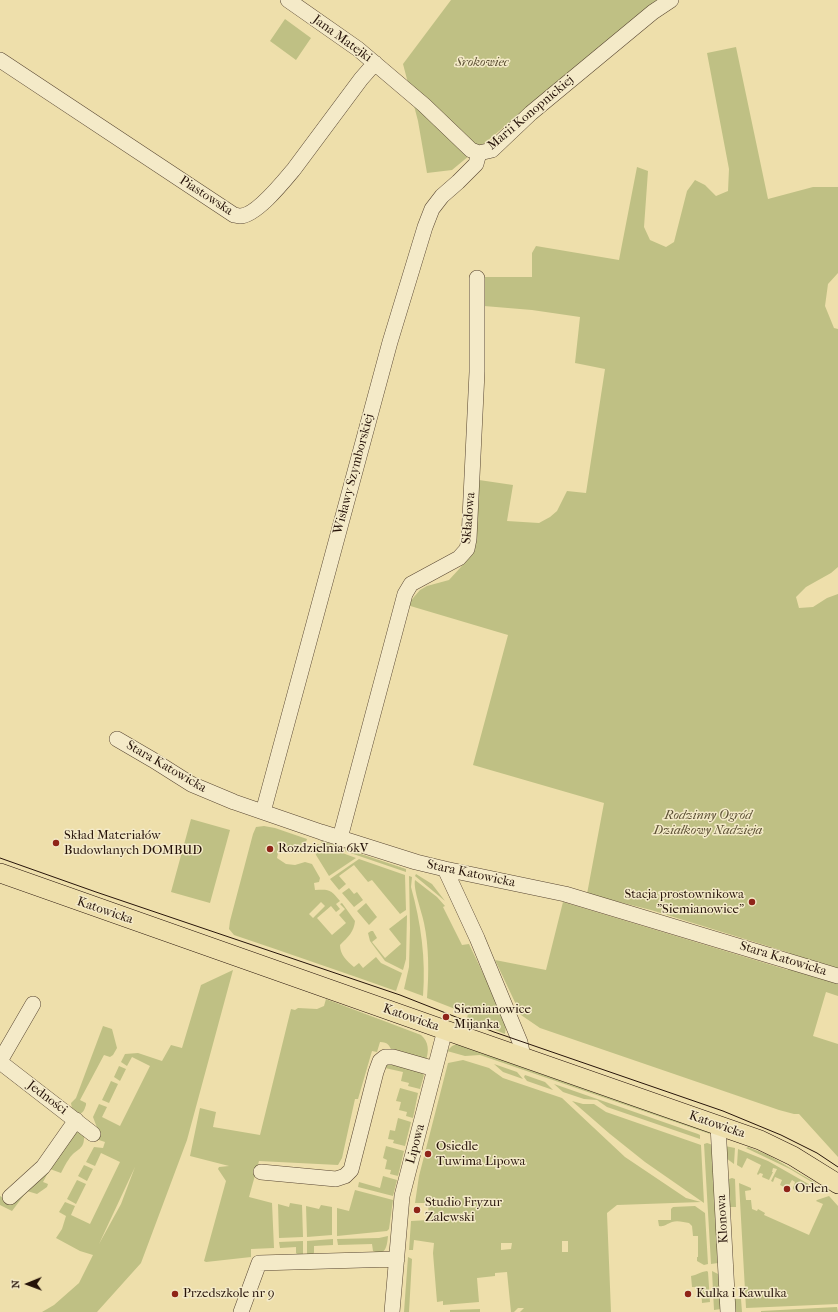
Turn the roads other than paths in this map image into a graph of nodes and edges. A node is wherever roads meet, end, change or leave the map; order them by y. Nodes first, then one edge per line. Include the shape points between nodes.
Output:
1 (288, 0) edge
2 (671, 0) edge
3 (0, 60) edge
4 (375, 63) junction
5 (479, 153) junction
6 (477, 278) dead end
7 (117, 739) dead end
8 (263, 812) junction
9 (340, 838) junction
10 (445, 869) junction
11 (0, 873) edge
12 (838, 976) edge
13 (33, 1004) dead end
14 (445, 1030) junction
15 (523, 1057) junction
16 (0, 1062) edge
17 (435, 1069) junction
18 (76, 1120) junction
19 (718, 1125) junction
20 (93, 1134) dead end
21 (261, 1172) dead end
22 (838, 1184) edge
23 (10, 1198) dead end
24 (397, 1259) junction
25 (241, 1312) edge
26 (392, 1312) edge
27 (728, 1312) edge

1 - 4 street, Jana Matejki
2 - 5 street, Marii Konopnickiej via 531,113 492,150
3 - 4 street, Piastowska via 234,215 241,216 269,198 283,183
4 - 5 street, Marii Konopnickiej via 471,150
5 - 8 street, Wisławy Szymborskiej via 476,164 432,209 425,227 390,342
6 - 9 street, Składowa via 477,372 467,549 459,558 411,584 405,594
7 - 8 street, Stara Katowicka via 191,784
8 - 9 street, Stara Katowicka
9 - 10 street, Stara Katowicka
10 - 12 street, Stara Katowicka via 565,894
10 - 15 street via 520,1042
11 - 14 main road, Katowicka
13 - 16 street
14 - 15 main road, Katowicka
14 - 17 street, Lipowa
15 - 19 main road, Katowicka
16 - 18 street, Jedności
17 - 21 street via 393,1057 385,1057 380,1061 352,1170 345,1176 336,1179
17 - 24 street, Lipowa via 402,1196
18 - 20 street, Jedności
18 - 23 street via 43,1166
19 - 22 main road, Katowicka via 760,1140 793,1156
19 - 27 street, Klonowa
24 - 25 street via 259,1263
24 - 26 street, Lipowa

